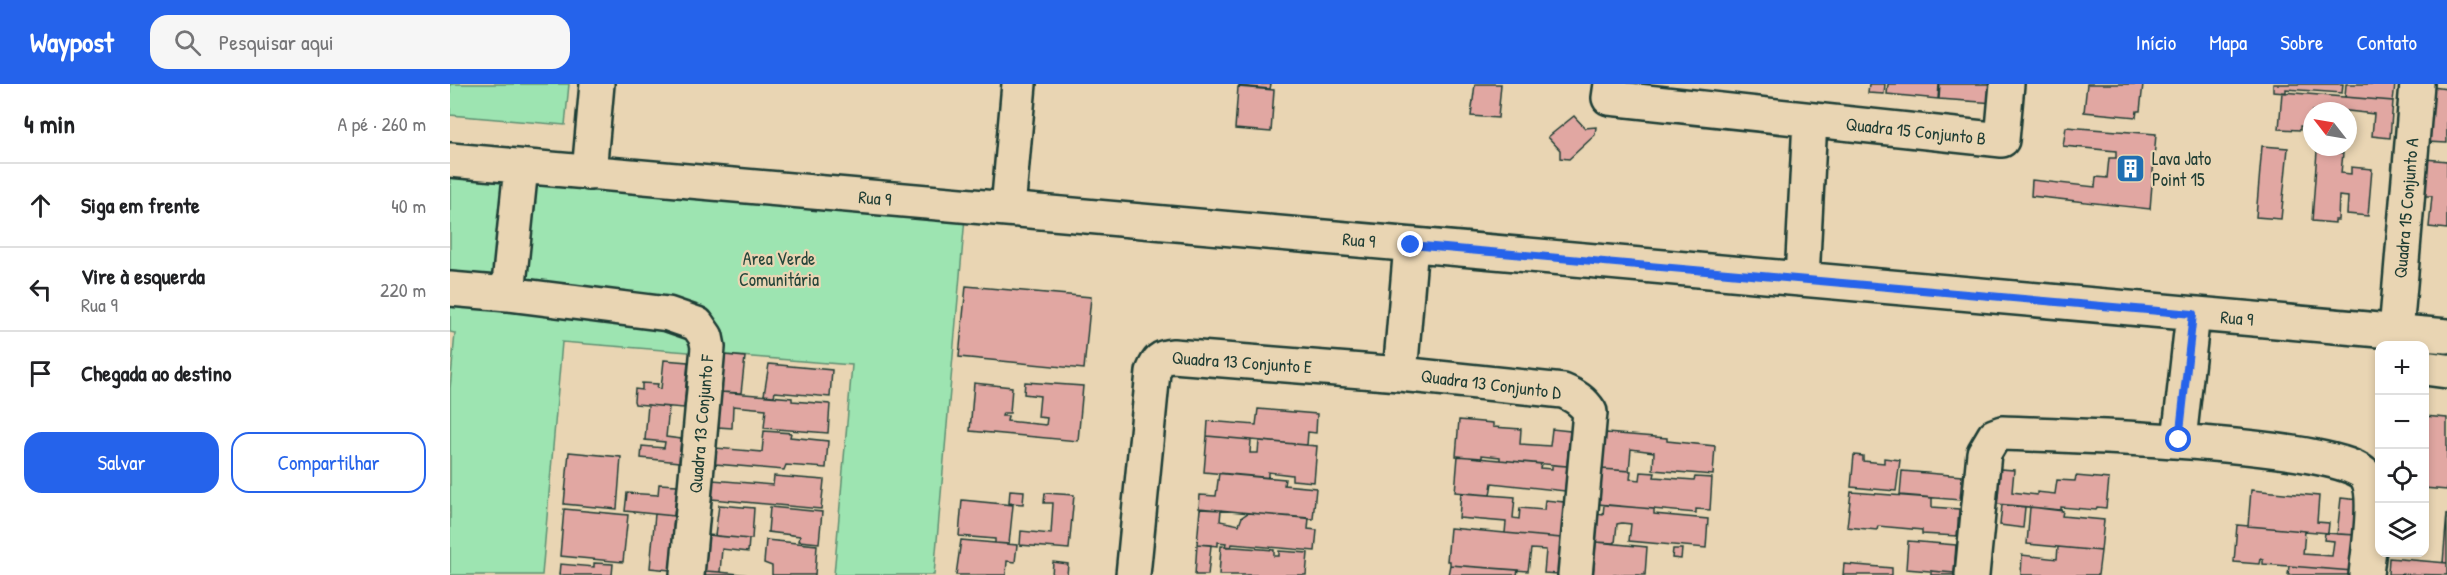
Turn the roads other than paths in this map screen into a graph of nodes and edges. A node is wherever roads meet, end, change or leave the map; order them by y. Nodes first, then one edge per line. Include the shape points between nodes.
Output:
1 (597, 84) edge
2 (1019, 84) edge
3 (1611, 84) edge
4 (2007, 84) edge
5 (2416, 84) edge
6 (1810, 120) junction
7 (450, 160) edge
8 (521, 167) junction
9 (589, 172) junction
10 (1008, 209) junction
11 (1411, 245) junction
12 (1802, 279) junction
13 (450, 289) edge
14 (508, 294) junction
15 (2193, 314) junction
16 (2447, 336) edge
17 (2396, 339) edge
18 (2429, 369) edge
19 (2447, 371) edge
20 (1400, 374) junction
21 (2179, 440) junction
22 (687, 575) edge
23 (1133, 575) edge
24 (1575, 575) edge
25 (1972, 575) edge
26 (2366, 575) edge

1 - 9 street
2 - 10 street
3 - 6 street via 1609,98
4 - 6 street, Quadra 15 Conjunto B via 2002,140
5 - 17 street, Quadra 15 Conjunto A
6 - 12 street
7 - 8 street, Rua 9
8 - 9 street, Rua 9
8 - 14 street
9 - 10 street, Rua 9
10 - 11 street, Rua 9
11 - 12 street, Rua 9
11 - 20 street
12 - 15 street, Rua 9
13 - 14 street, Quadra 13 Conjunto F
14 - 22 street, Quadra 13 Conjunto F via 668,314 697,324 706,337
15 - 17 street, Rua 9
15 - 21 street
16 - 17 street, Rua 9
18 - 19 street
20 - 23 street, Quadra 13 Conjunto E via 1162,357 1153,372
20 - 24 street, Quadra 13 Conjunto D via 1563,391 1583,402 1590,412
21 - 25 street via 2002,433 1994,436 1983,463
21 - 26 street via 2313,457 2358,469 2366,477 2372,504

